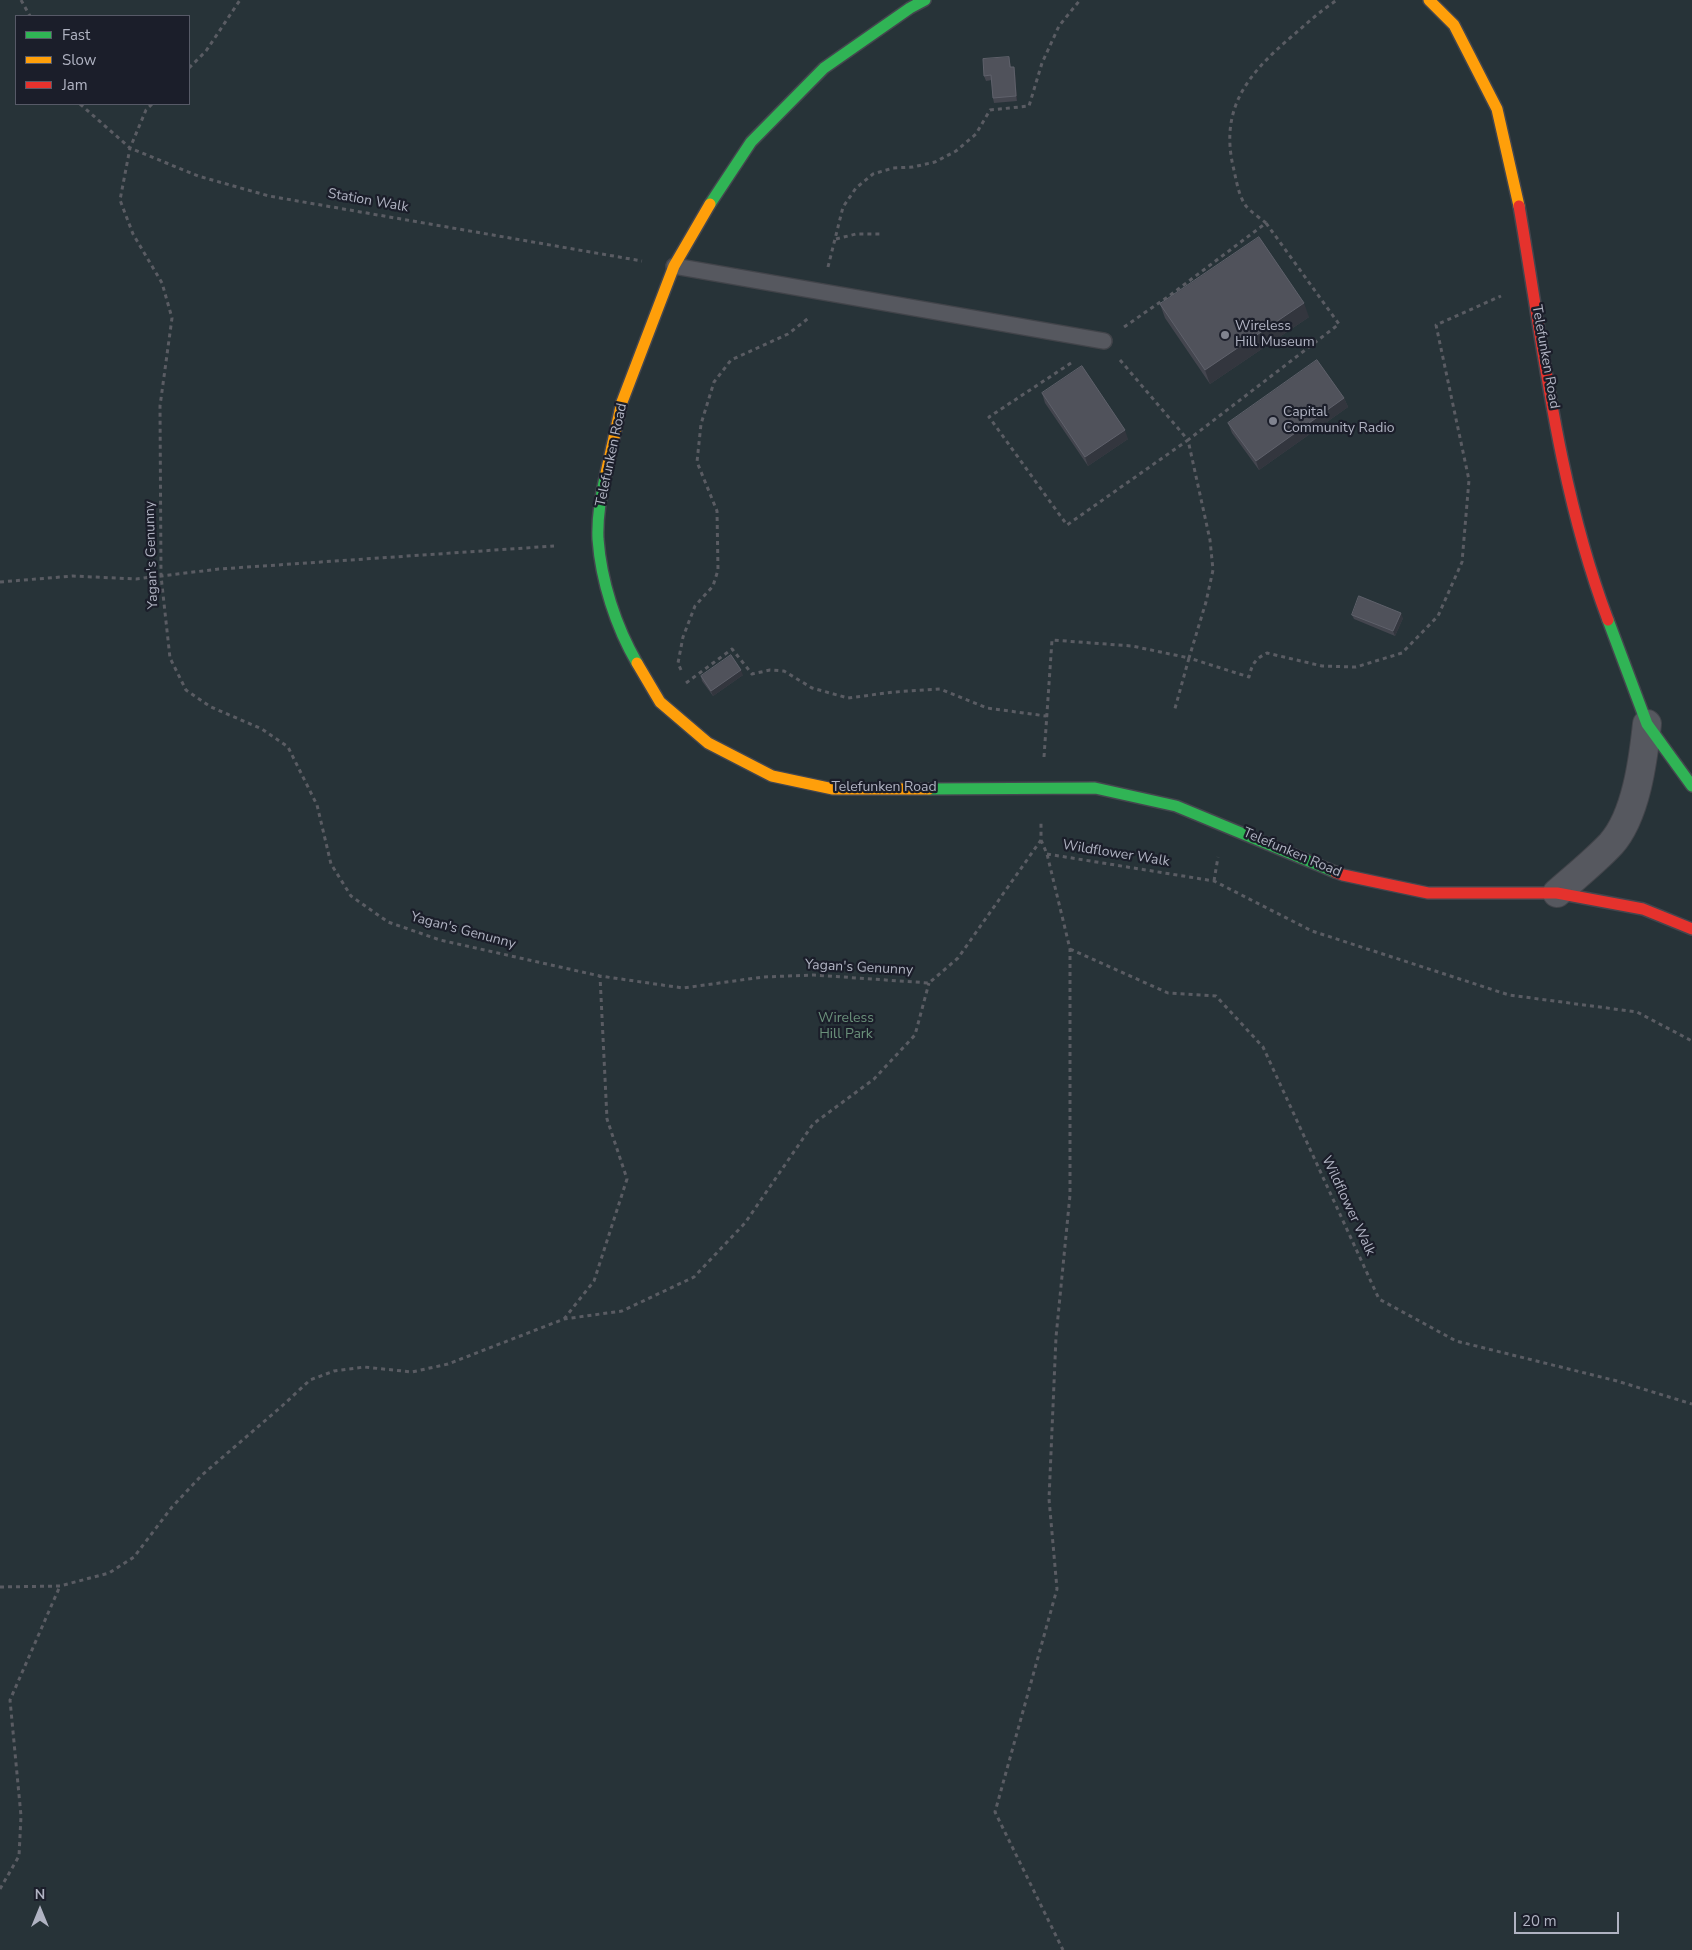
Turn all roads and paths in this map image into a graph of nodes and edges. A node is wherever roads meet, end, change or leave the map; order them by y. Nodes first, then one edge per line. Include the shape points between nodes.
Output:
1 (21, 0) edge
2 (240, 0) edge
3 (925, 0) edge
4 (1080, 0) edge
5 (1337, 0) edge
6 (1429, 0) edge
7 (29, 15) edge
8 (190, 67) edge
9 (81, 105) edge
10 (151, 105) edge
11 (130, 148) junction
12 (1266, 223) junction
13 (882, 234) dead end
14 (836, 239) junction
15 (674, 266) junction
16 (822, 293) junction
17 (1502, 296) dead end
18 (1104, 341) junction
19 (1188, 440) junction
20 (554, 546) dead end
21 (161, 576) junction
22 (0, 582) edge
23 (1188, 658) junction
24 (686, 684) junction
25 (660, 702) junction
26 (1174, 712) dead end
27 (1046, 716) junction
28 (1647, 724) junction
29 (1692, 786) edge
30 (1043, 788) junction
31 (1041, 840) junction
32 (1047, 854) junction
33 (1557, 893) junction
34 (1692, 929) edge
35 (1070, 949) junction
36 (600, 976) junction
37 (929, 983) junction
38 (1692, 1041) edge
39 (564, 1319) junction
40 (1692, 1404) edge
41 (60, 1586) junction
42 (0, 1587) edge
43 (0, 1889) edge
44 (1063, 1950) edge

1 - 7 path
2 - 8 path via 206,52
3 - 15 street, Telefunken Road via 824,68 750,142
4 - 14 path via 1059,26 1042,63 1029,106 990,110 976,134 956,151 935,162 874,174 856,188 843,207
5 - 12 path via 1271,54 1235,104 1229,136 1237,181 1246,206
6 - 28 street, Telefunken Road via 1454,25 1497,109 1519,203 1563,466 1596,588
9 - 11 path, Station Walk
10 - 11 path, Yagan's Genunny
11 - 15 path, Station Walk via 198,176 269,196
11 - 21 path, Yagan's Genunny via 120,200 133,234 162,283 172,318 160,406
12 - 18 path
12 - 19 path via 1339,324
13 - 14 path via 856,234
14 - 16 path
15 - 16 lane
15 - 25 street, Telefunken Road via 622,402 601,494 598,538 606,587 626,644
16 - 18 lane
16 - 24 path via 811,316 788,334 731,360 714,382 701,424 697,462 717,511 718,570 713,586 695,606 683,638 678,663
17 - 23 path via 1436,325 1469,480 1462,562 1438,616 1402,653 1356,667 1322,666 1267,653 1256,660 1249,677
18 - 19 path
18 - 19 path via 990,417 1067,525
19 - 23 path via 1209,532 1213,570
20 - 21 path via 218,568
21 - 22 path via 136,579 73,576
21 - 36 path, Yagan's Genunny via 170,658 186,690 210,707 262,729 288,747 317,804 332,864 351,896 388,922 440,940
23 - 26 path
23 - 27 path via 1132,646 1052,640
24 - 25 path
24 - 27 path via 732,649 752,674 784,671 812,688 848,698 940,690 988,708
25 - 30 street, Telefunken Road via 708,743 772,776 798,782 833,789
27 - 30 path
28 - 29 street, Telefunken Road
28 - 33 street, Telefunken Road via 1630,811 1612,842
30 - 31 path
30 - 33 street, Telefunken Road via 1096,788 1176,806 1343,875 1428,893
31 - 32 path
31 - 37 path, Yagan's Genunny via 958,958
32 - 35 path, Wildflower Walk
32 - 38 path, Wildflower Walk via 1214,881 1312,931 1509,995 1637,1012
33 - 34 street, Telefunken Road via 1643,909
35 - 40 path, Wildflower Walk via 1168,993 1216,996 1263,1047 1379,1299 1456,1342 1617,1381
35 - 44 path via 1070,1195 1056,1337 1049,1499 1057,1589 995,1812
36 - 37 path, Yagan's Genunny via 683,988 814,975
36 - 39 path via 607,1120 627,1179 594,1281
37 - 39 path via 915,1035 874,1079 813,1124 745,1224 694,1277 622,1311
39 - 41 path via 448,1364 412,1372 364,1367 334,1371 310,1380 202,1475 172,1507 134,1557 109,1573
41 - 42 path
41 - 43 path via 10,1700 21,1816 19,1856

